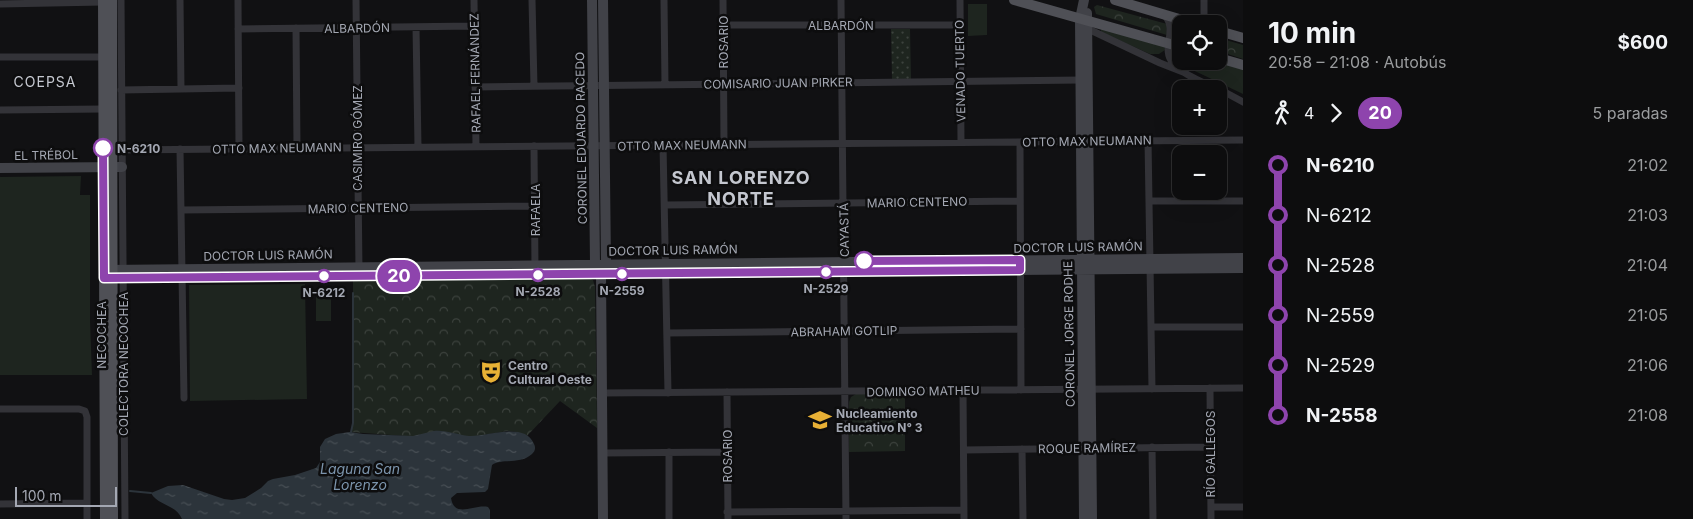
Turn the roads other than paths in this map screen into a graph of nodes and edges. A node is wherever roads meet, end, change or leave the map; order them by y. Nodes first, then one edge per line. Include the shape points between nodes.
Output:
1 (121, 0) edge
2 (180, 0) edge
3 (238, 0) edge
4 (356, 0) edge
5 (474, 0) edge
6 (532, 0) edge
7 (592, 0) edge
8 (602, 0) edge
9 (664, 0) edge
10 (723, 0) edge
11 (841, 0) edge
12 (960, 0) edge
13 (1014, 0) edge
14 (1084, 0) edge
15 (1115, 0) edge
16 (1204, 0) edge
17 (106, 1) edge
18 (0, 4) edge
19 (1162, 14) junction
20 (1204, 15) edge
21 (1172, 17) edge
22 (1084, 24) junction
23 (723, 25) junction
24 (842, 25) junction
25 (960, 25) junction
26 (475, 26) junction
27 (416, 27) junction
28 (296, 28) junction
29 (357, 28) junction
30 (238, 29) junction
31 (1227, 33) edge
32 (1243, 38) edge
33 (1169, 46) junction
34 (1172, 46) edge
35 (1142, 55) junction
36 (0, 57) edge
37 (103, 57) junction
38 (1227, 60) edge
39 (1243, 65) edge
40 (1184, 72) junction
41 (1081, 80) junction
42 (1200, 80) edge
43 (960, 82) junction
44 (842, 83) junction
45 (723, 84) junction
46 (665, 85) junction
47 (534, 86) junction
48 (598, 86) junction
49 (475, 87) junction
50 (239, 88) junction
51 (181, 89) junction
52 (121, 90) junction
53 (1227, 94) edge
54 (1243, 102) edge
55 (0, 110) edge
56 (103, 110) junction
57 (1148, 140) junction
58 (1243, 140) edge
59 (1085, 141) junction
60 (961, 142) junction
61 (1020, 142) junction
62 (843, 143) junction
63 (724, 144) junction
64 (604, 145) junction
65 (663, 145) junction
66 (476, 146) junction
67 (534, 146) junction
68 (594, 146) junction
69 (418, 147) junction
70 (297, 148) junction
71 (358, 148) junction
72 (180, 149) junction
73 (240, 149) junction
74 (122, 150) junction
75 (113, 167) junction
76 (0, 168) edge
77 (1149, 201) junction
78 (1243, 201) edge
79 (1020, 202) junction
80 (843, 203) junction
81 (664, 205) junction
82 (534, 206) junction
83 (358, 208) junction
84 (181, 210) junction
85 (1243, 258) edge
86 (606, 263) junction
87 (595, 264) junction
88 (1085, 264) junction
89 (1150, 264) junction
90 (1020, 265) junction
91 (844, 267) junction
92 (666, 268) junction
93 (1243, 268) edge
94 (535, 270) junction
95 (359, 271) junction
96 (182, 273) junction
97 (113, 274) junction
98 (601, 274) junction
99 (1151, 327) junction
100 (1243, 327) edge
101 (1021, 329) junction
102 (844, 331) junction
103 (667, 333) junction
104 (1152, 388) junction
105 (1210, 388) junction
106 (1243, 388) edge
107 (1087, 389) junction
108 (963, 390) junction
109 (1021, 390) junction
110 (845, 391) junction
111 (727, 392) junction
112 (668, 393) junction
113 (602, 394) junction
114 (184, 398) dead end
115 (0, 409) edge
116 (1210, 447) junction
117 (1087, 448) junction
118 (1152, 448) junction
119 (1022, 449) junction
120 (964, 450) junction
121 (669, 452) junction
122 (727, 452) junction
123 (603, 453) junction
124 (0, 504) edge
125 (87, 504) junction
126 (1211, 507) junction
127 (1243, 507) edge
128 (964, 510) junction
129 (846, 511) junction
130 (728, 516) edge
131 (88, 519) edge
132 (104, 519) edge
133 (113, 519) edge
134 (125, 519) edge
135 (604, 519) edge
136 (669, 519) edge
137 (846, 519) edge
138 (964, 519) edge
139 (1023, 519) edge
140 (1084, 519) edge
141 (1092, 519) edge
142 (1152, 519) edge
143 (1211, 519) edge

1 - 52 street, COLECTORA NECOCHEA
2 - 51 street
3 - 30 street
4 - 29 street, CASIMIRO GÓMEZ
5 - 26 street, RAFAEL FERNÁNDEZ
6 - 47 street
7 - 48 main road, CORONEL EDUARDO RACEDO
8 - 48 main road, CORONEL EDUARDO RACEDO
9 - 46 street
10 - 23 street, ROSARIO
11 - 24 street, CAYASTÁ
12 - 25 street, VENADO TUERTO
13 - 22 main road
14 - 22 main road, CORONEL JORGE RODHE
15 - 19 main road
16 - 20 street
17 - 18 street
17 - 37 main road, NECOCHEA
17 - 75 main road, NECOCHEA
19 - 21 main road
19 - 33 street via 1170,26
22 - 33 main road
22 - 35 street
22 - 41 main road, CORONEL JORGE RODHE
22 - 59 main road, CORONEL JORGE RODHE
23 - 24 street, ALBARDÓN
23 - 45 street, ROSARIO
24 - 25 street, ALBARDÓN
24 - 44 street, CAYASTÁ
25 - 43 street, VENADO TUERTO
26 - 27 street, ALBARDÓN
26 - 49 street, RAFAEL FERNÁNDEZ
27 - 29 street, ALBARDÓN
27 - 69 street
28 - 29 street, ALBARDÓN
28 - 30 street, ALBARDÓN
28 - 70 street
29 - 71 street, CASIMIRO GÓMEZ
30 - 50 street
31 - 32 main road
33 - 34 main road
33 - 35 street via 1160,57
33 - 40 street via 1172,62
35 - 40 street
36 - 37 street
37 - 56 main road, NECOCHEA
38 - 39 main road
40 - 42 street
41 - 43 street, COMISARIO JUAN PIRKER
41 - 59 main road, CORONEL JORGE RODHE
43 - 44 street, COMISARIO JUAN PIRKER
43 - 60 street, VENADO TUERTO
44 - 45 street, COMISARIO JUAN PIRKER
44 - 62 street, CAYASTÁ
45 - 46 street, COMISARIO JUAN PIRKER
45 - 63 street, ROSARIO
46 - 48 street, COMISARIO JUAN PIRKER
47 - 48 street, COMISARIO JUAN PIRKER
47 - 49 street, COMISARIO JUAN PIRKER
48 - 64 main road, CORONEL EDUARDO RACEDO
48 - 68 main road, CORONEL EDUARDO RACEDO
49 - 66 street, RAFAEL FERNÁNDEZ
50 - 51 street
50 - 73 street
51 - 52 street
52 - 74 street, COLECTORA NECOCHEA
53 - 54 street
55 - 56 street
56 - 75 main road, NECOCHEA
57 - 58 street, OTTO MAX NEUMANN
57 - 59 street, OTTO MAX NEUMANN
57 - 77 street
59 - 61 street, OTTO MAX NEUMANN
59 - 88 main road, CORONEL JORGE RODHE
60 - 61 street, OTTO MAX NEUMANN
60 - 62 street, OTTO MAX NEUMANN
61 - 79 street
62 - 63 street, OTTO MAX NEUMANN
62 - 80 street, CAYASTÁ
63 - 65 street, OTTO MAX NEUMANN
64 - 65 street, OTTO MAX NEUMANN
64 - 68 street, OTTO MAX NEUMANN
64 - 86 main road, CORONEL EDUARDO RACEDO
65 - 81 street
66 - 67 street, OTTO MAX NEUMANN
66 - 69 street, OTTO MAX NEUMANN
67 - 68 street, OTTO MAX NEUMANN
67 - 82 street, RAFAELA
68 - 87 main road, CORONEL EDUARDO RACEDO
69 - 71 street, OTTO MAX NEUMANN
70 - 71 street, OTTO MAX NEUMANN
70 - 73 street, OTTO MAX NEUMANN
71 - 83 street, CASIMIRO GÓMEZ
72 - 73 street, OTTO MAX NEUMANN
72 - 74 street, OTTO MAX NEUMANN
72 - 84 street
74 - 75 street, COLECTORA NECOCHEA
75 - 76 main road, EL TRÉBOL
75 - 97 main road, NECOCHEA
75 - 97 street, COLECTORA NECOCHEA
77 - 78 street
77 - 89 street
79 - 80 street, MARIO CENTENO
79 - 90 street
80 - 81 street, MARIO CENTENO
80 - 91 street, CAYASTÁ
81 - 92 street
82 - 83 street, MARIO CENTENO
82 - 94 street, RAFAELA
83 - 84 street, MARIO CENTENO
83 - 95 street, CASIMIRO GÓMEZ
84 - 96 street
85 - 89 main road, DOCTOR LUIS RAMÓN
86 - 87 main road, DOCTOR LUIS RAMÓN
86 - 92 main road, DOCTOR LUIS RAMÓN
86 - 98 main road, CORONEL EDUARDO RACEDO
87 - 94 main road, DOCTOR LUIS RAMÓN
87 - 98 main road
88 - 89 main road, DOCTOR LUIS RAMÓN
88 - 90 main road, DOCTOR LUIS RAMÓN
88 - 107 main road, CORONEL JORGE RODHE
89 - 93 main road, DOCTOR LUIS RAMÓN
89 - 99 street
90 - 91 main road, DOCTOR LUIS RAMÓN
90 - 101 street
91 - 92 main road, DOCTOR LUIS RAMÓN
91 - 102 street, CAYASTÁ
92 - 98 main road, DOCTOR LUIS RAMÓN
92 - 103 street
94 - 95 main road, DOCTOR LUIS RAMÓN
94 - 98 main road, DOCTOR LUIS RAMÓN
95 - 96 main road, DOCTOR LUIS RAMÓN
96 - 97 main road, DOCTOR LUIS RAMÓN
96 - 114 street
97 - 132 main road, NECOCHEA
97 - 133 main road, NECOCHEA
97 - 134 street, COLECTORA NECOCHEA
98 - 113 main road, CORONEL EDUARDO RACEDO
99 - 100 street
99 - 104 street
101 - 102 street, ABRAHAM GOTLIP
101 - 109 street
102 - 103 street, ABRAHAM GOTLIP
102 - 110 street, CAYASTÁ
103 - 112 street
104 - 105 street, DOMINGO MATHEU
104 - 107 street, DOMINGO MATHEU
105 - 106 street, DOMINGO MATHEU
105 - 116 street, RÍO GALLEGOS
107 - 109 street, DOMINGO MATHEU
107 - 117 main road, CORONEL JORGE RODHE
108 - 109 street, DOMINGO MATHEU
108 - 110 street, DOMINGO MATHEU
108 - 120 street
110 - 111 street, DOMINGO MATHEU
110 - 129 street, CAYASTÁ
111 - 112 street, DOMINGO MATHEU
111 - 122 street, ROSARIO
112 - 113 street, DOMINGO MATHEU
113 - 123 main road, CORONEL EDUARDO RACEDO
115 - 125 street via 86,411
116 - 118 street, ROQUE RAMÍREZ
116 - 126 street, RÍO GALLEGOS
117 - 118 street, ROQUE RAMÍREZ
117 - 119 street, ROQUE RAMÍREZ
117 - 140 main road, CORONEL JORGE RODHE
117 - 141 main road, CORONEL JORGE RODHE
118 - 142 street
119 - 120 street, ROQUE RAMÍREZ
119 - 139 street
120 - 128 street
121 - 122 street
121 - 123 street
121 - 136 street
122 - 130 street, ROSARIO
123 - 135 main road, CORONEL EDUARDO RACEDO
124 - 125 street
125 - 131 street
126 - 127 street
126 - 143 street, RÍO GALLEGOS
128 - 129 street
128 - 138 street
129 - 130 street
129 - 137 street, CAYASTÁ

